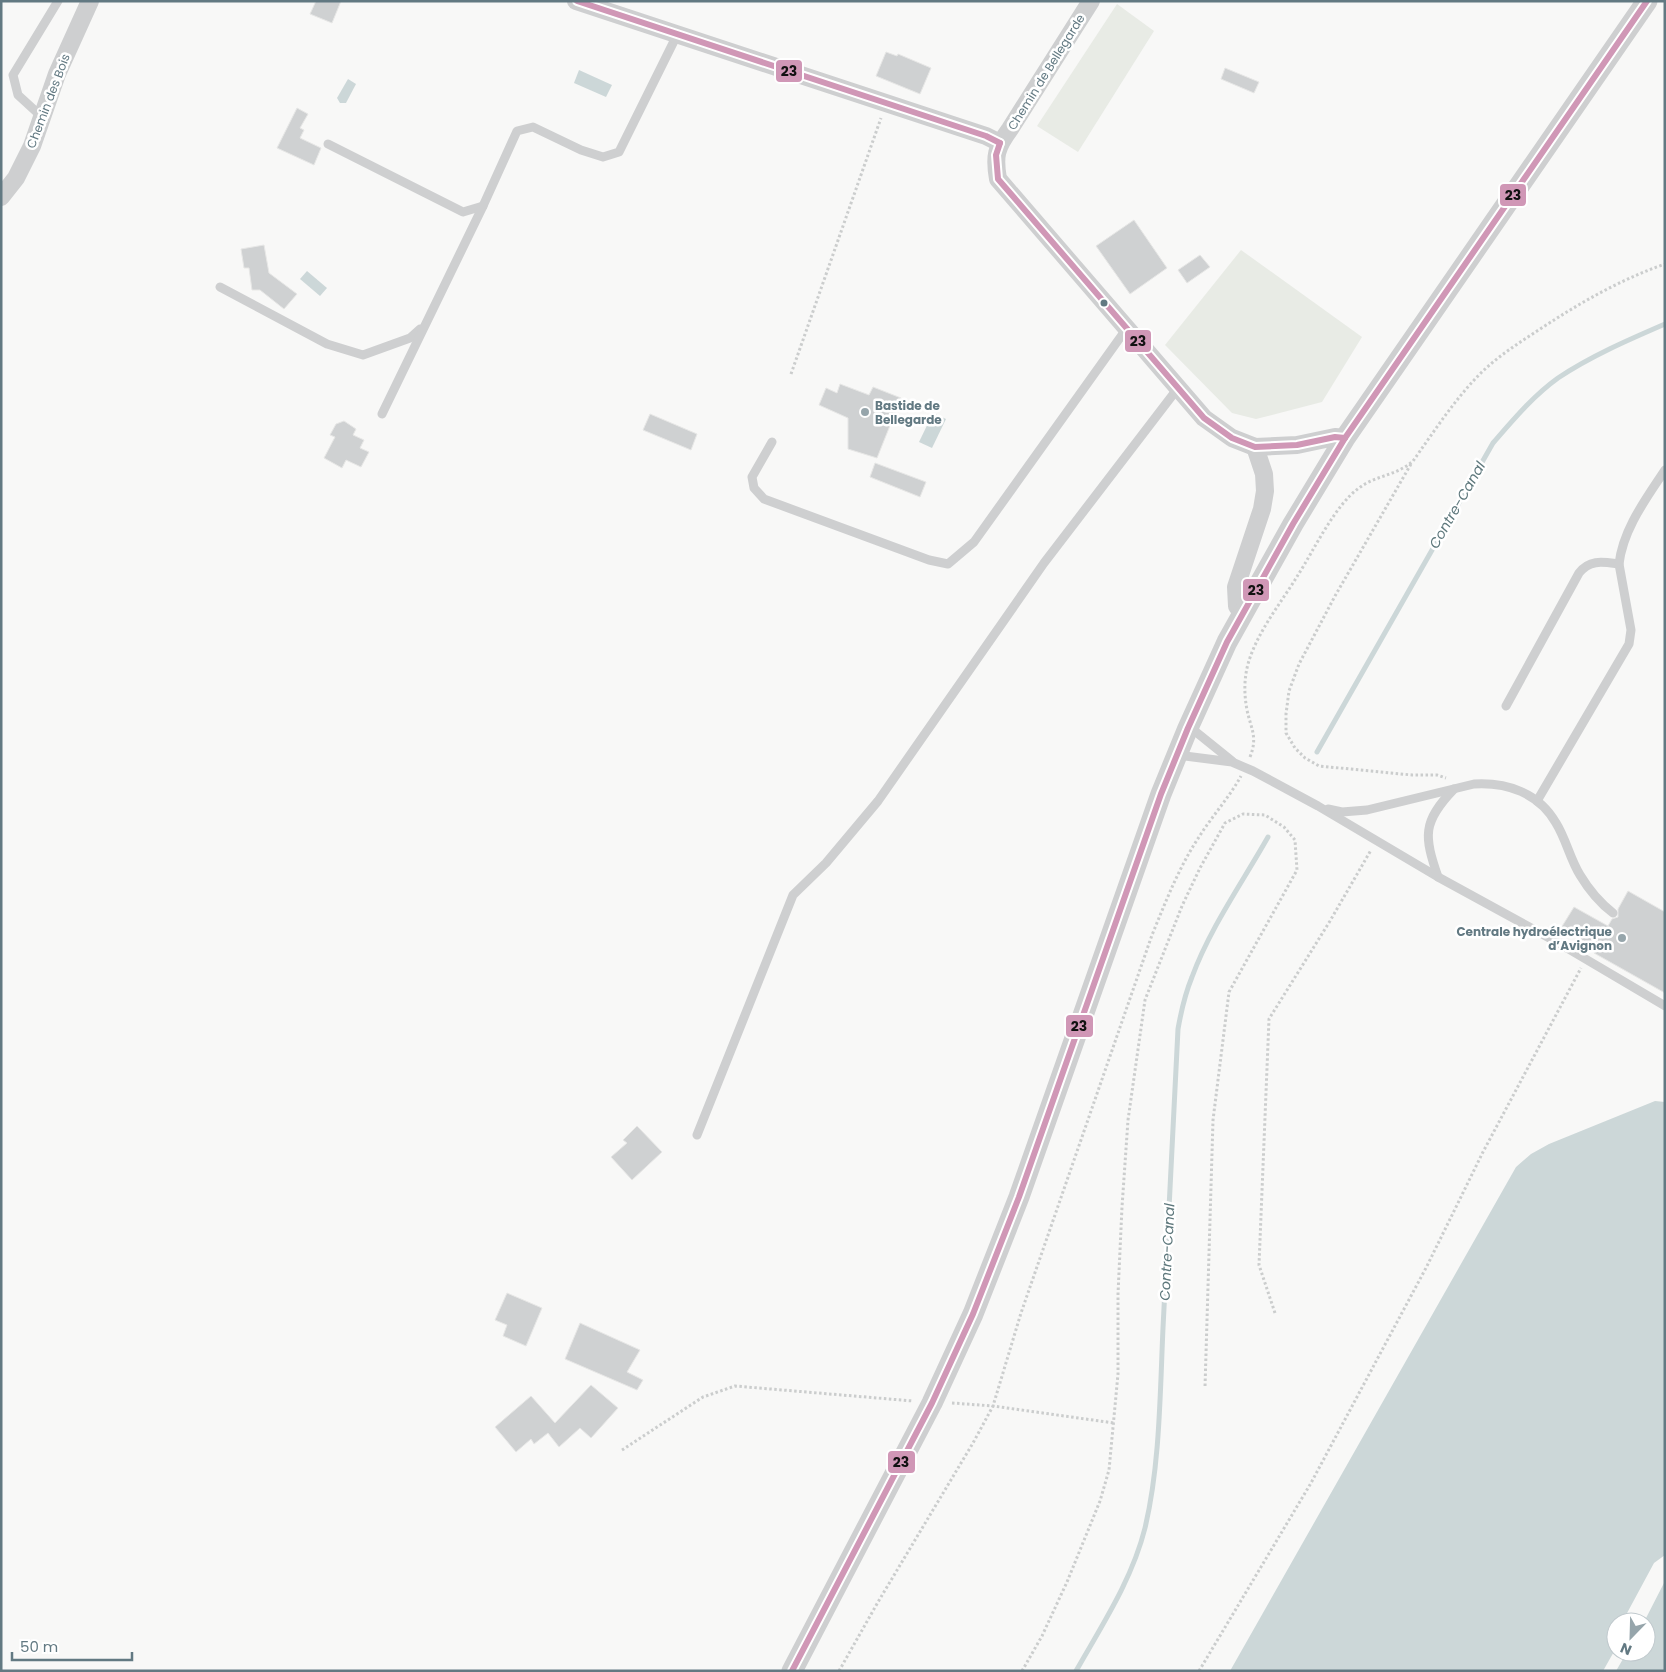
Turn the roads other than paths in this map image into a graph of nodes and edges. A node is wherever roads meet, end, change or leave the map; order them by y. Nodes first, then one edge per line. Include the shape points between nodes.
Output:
1 (58, 1) edge
2 (90, 1) edge
3 (576, 1) edge
4 (1091, 1) edge
5 (1647, 1) edge
6 (677, 35) junction
7 (42, 117) junction
8 (1000, 143) junction
9 (328, 144) dead end
10 (1, 197) edge
11 (483, 206) junction
12 (220, 286) dead end
13 (425, 324) junction
14 (1127, 328) junction
15 (1178, 388) junction
16 (382, 414) dead end
17 (1345, 438) junction
18 (772, 442) dead end
19 (1255, 447) junction
20 (1665, 470) edge
21 (1619, 564) junction
22 (1242, 613) junction
23 (1506, 706) dead end
24 (1188, 728) junction
25 (1177, 755) junction
26 (1232, 762) junction
27 (1454, 789) junction
28 (1537, 801) junction
29 (1318, 806) junction
30 (1438, 877) junction
31 (1613, 913) dead end
32 (1665, 1006) edge
33 (697, 1135) dead end
34 (792, 1671) edge

1 - 7 lane via 13,75 18,95
2 - 7 street, Chemin des Bois via 56,74
3 - 6 street
4 - 8 street, Chemin de Bellegarde
5 - 17 street
6 - 8 street
6 - 11 lane via 618,152 603,157 533,127 517,131
7 - 10 street, Chemin des Bois via 16,178
8 - 14 street via 996,155 998,179
9 - 11 lane via 463,212
11 - 13 lane
12 - 13 lane via 327,344 363,355 410,338
13 - 16 lane
14 - 15 street
14 - 18 lane via 974,542 948,564 929,560 764,499 754,488 752,477
15 - 19 street via 1204,418 1232,438
15 - 33 lane via 1044,563 878,801 826,863 793,895
17 - 19 street via 1335,437 1297,446
17 - 22 street
19 - 22 street via 1264,474 1265,491 1236,587 1237,606
20 - 21 lane via 1630,527 1622,545
21 - 23 lane via 1594,562 1578,573
21 - 28 lane via 1631,630 1629,644
22 - 24 street
24 - 25 street
24 - 26 lane
25 - 26 lane
25 - 34 street via 1019,1197 972,1314 932,1402
26 - 29 lane
27 - 28 lane via 1474,784 1497,784 1519,790
27 - 29 lane via 1358,811 1342,812
27 - 30 lane via 1436,810 1429,830 1428,843
28 - 31 lane via 1556,823 1580,875
29 - 30 lane
30 - 32 lane

